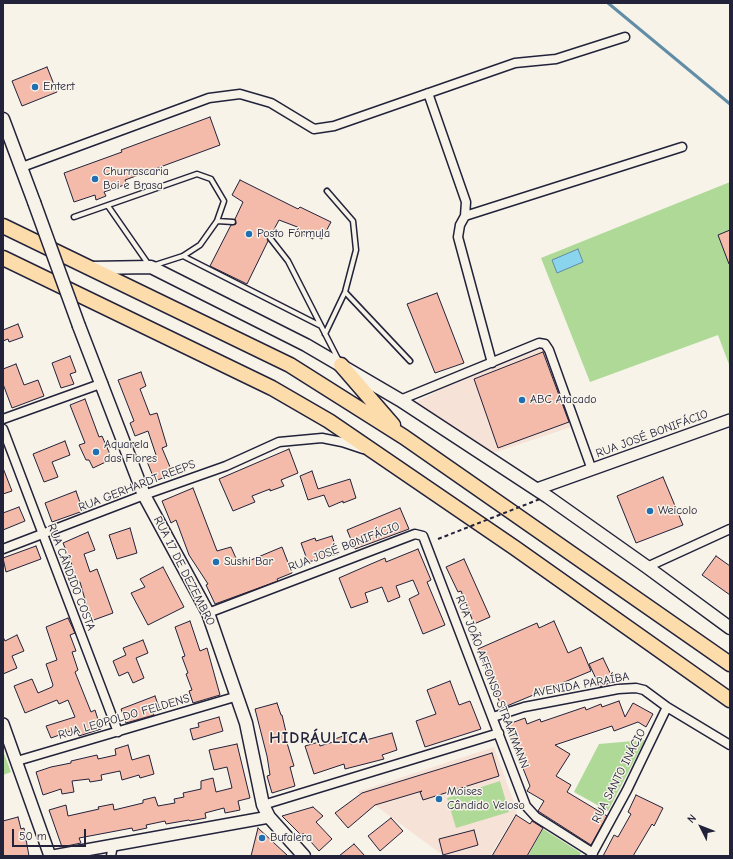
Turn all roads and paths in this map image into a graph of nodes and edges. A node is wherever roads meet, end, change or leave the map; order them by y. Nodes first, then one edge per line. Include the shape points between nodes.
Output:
1 (624, 38) dead end
2 (428, 93) junction
3 (3, 119) edge
4 (682, 147) dead end
5 (22, 167) junction
6 (327, 191) dead end
7 (108, 206) junction
8 (465, 216) junction
9 (74, 217) dead end
10 (217, 221) junction
11 (233, 222) dead end
12 (3, 226) edge
13 (270, 238) dead end
14 (183, 256) junction
15 (3, 258) edge
16 (151, 267) junction
17 (88, 268) junction
18 (345, 292) junction
19 (321, 326) junction
20 (325, 334) junction
21 (410, 361) dead end
22 (492, 363) junction
23 (341, 365) junction
24 (102, 383) junction
25 (400, 400) junction
26 (3, 420) edge
27 (730, 420) edge
28 (3, 429) edge
29 (404, 437) junction
30 (383, 458) junction
31 (592, 470) junction
32 (539, 494) junction
33 (144, 495) junction
34 (730, 530) edge
35 (43, 535) junction
36 (423, 536) joint
37 (438, 539) dead end
38 (3, 549) edge
39 (647, 566) junction
40 (208, 613) junction
41 (730, 628) edge
42 (730, 664) edge
43 (706, 684) junction
44 (238, 696) junction
45 (730, 700) edge
46 (730, 704) edge
47 (667, 707) junction
48 (493, 717) junction
49 (3, 724) edge
50 (118, 732) junction
51 (499, 733) junction
52 (730, 745) edge
53 (17, 761) junction
54 (263, 805) junction
55 (269, 816) junction
56 (112, 851) edge
57 (592, 854) edge
58 (50, 856) edge
59 (53, 856) edge
60 (304, 856) edge

1 - 2 street via 556,59 515,63
2 - 5 street via 334,126 314,129 271,103 252,97 240,94 209,98
2 - 8 street via 466,202
3 - 5 main road, RUA 17 DE DEZEMBRO
4 - 8 street
5 - 24 main road, RUA 17 DE DEZEMBRO, bridge
6 - 18 lane via 353,221 356,250
7 - 9 lane
7 - 10 lane via 197,174 211,179 224,201
7 - 16 lane
8 - 22 street via 458,237
10 - 11 lane
10 - 14 lane via 200,245
12 - 17 highway
13 - 19 lane via 288,260
14 - 16 lane
14 - 19 lane
15 - 30 highway via 272,388 329,421
16 - 17 main road
16 - 23 main road
17 - 29 highway via 290,365
18 - 20 lane
18 - 21 lane
19 - 20 lane
20 - 23 lane
22 - 25 street
22 - 31 street via 539,343 545,344
23 - 25 main road
23 - 29 highway
24 - 26 street
24 - 33 main road, RUA 17 DE DEZEMBRO
25 - 32 main road
27 - 31 street, RUA JOSÉ BONIFÁCIO
28 - 35 street, RUA CÂNDIDO COSTA
29 - 42 highway
30 - 33 street, RUA GERHARDT REEPS via 342,442 322,438 279,442 226,466
30 - 43 highway
31 - 32 street, RUA JOSÉ BONIFÁCIO
32 - 37 path, bridge
32 - 39 main road
33 - 35 street, RUA GERHARDT REEPS
33 - 40 main road, RUA 17 DE DEZEMBRO
34 - 39 street
35 - 38 street, RUA GERHARDT REEPS
35 - 50 street, RUA CÂNDIDO COSTA
36 - 40 street, RUA JOSÉ BONIFÁCIO via 415,534
36 - 48 street, RUA JOÃO AFFONSO STRAATMANN
39 - 41 main road
40 - 44 main road, RUA 17 DE DEZEMBRO
43 - 45 highway
43 - 46 main road
44 - 50 street, RUA LEOPOLDO FELDENS
44 - 54 main road, RUA 17 DE DEZEMBRO
47 - 48 street, AVENIDA PARAÍBA via 644,690 618,689 524,707
47 - 52 street, AVENIDA PARAÍBA
47 - 57 street, RUA SANTO INÁCIO via 627,790
48 - 51 street, RUA JOÃO AFFONSO STRAATMANN
49 - 53 street
50 - 53 street, RUA LEOPOLDO FELDENS
51 - 54 street
51 - 57 street, RUA JOÃO AFFONSO STRAATMANN via 526,806 536,817
53 - 58 street
54 - 55 main road, RUA 17 DE DEZEMBRO
55 - 56 street
55 - 60 main road, RUA 17 DE DEZEMBRO
56 - 59 street

